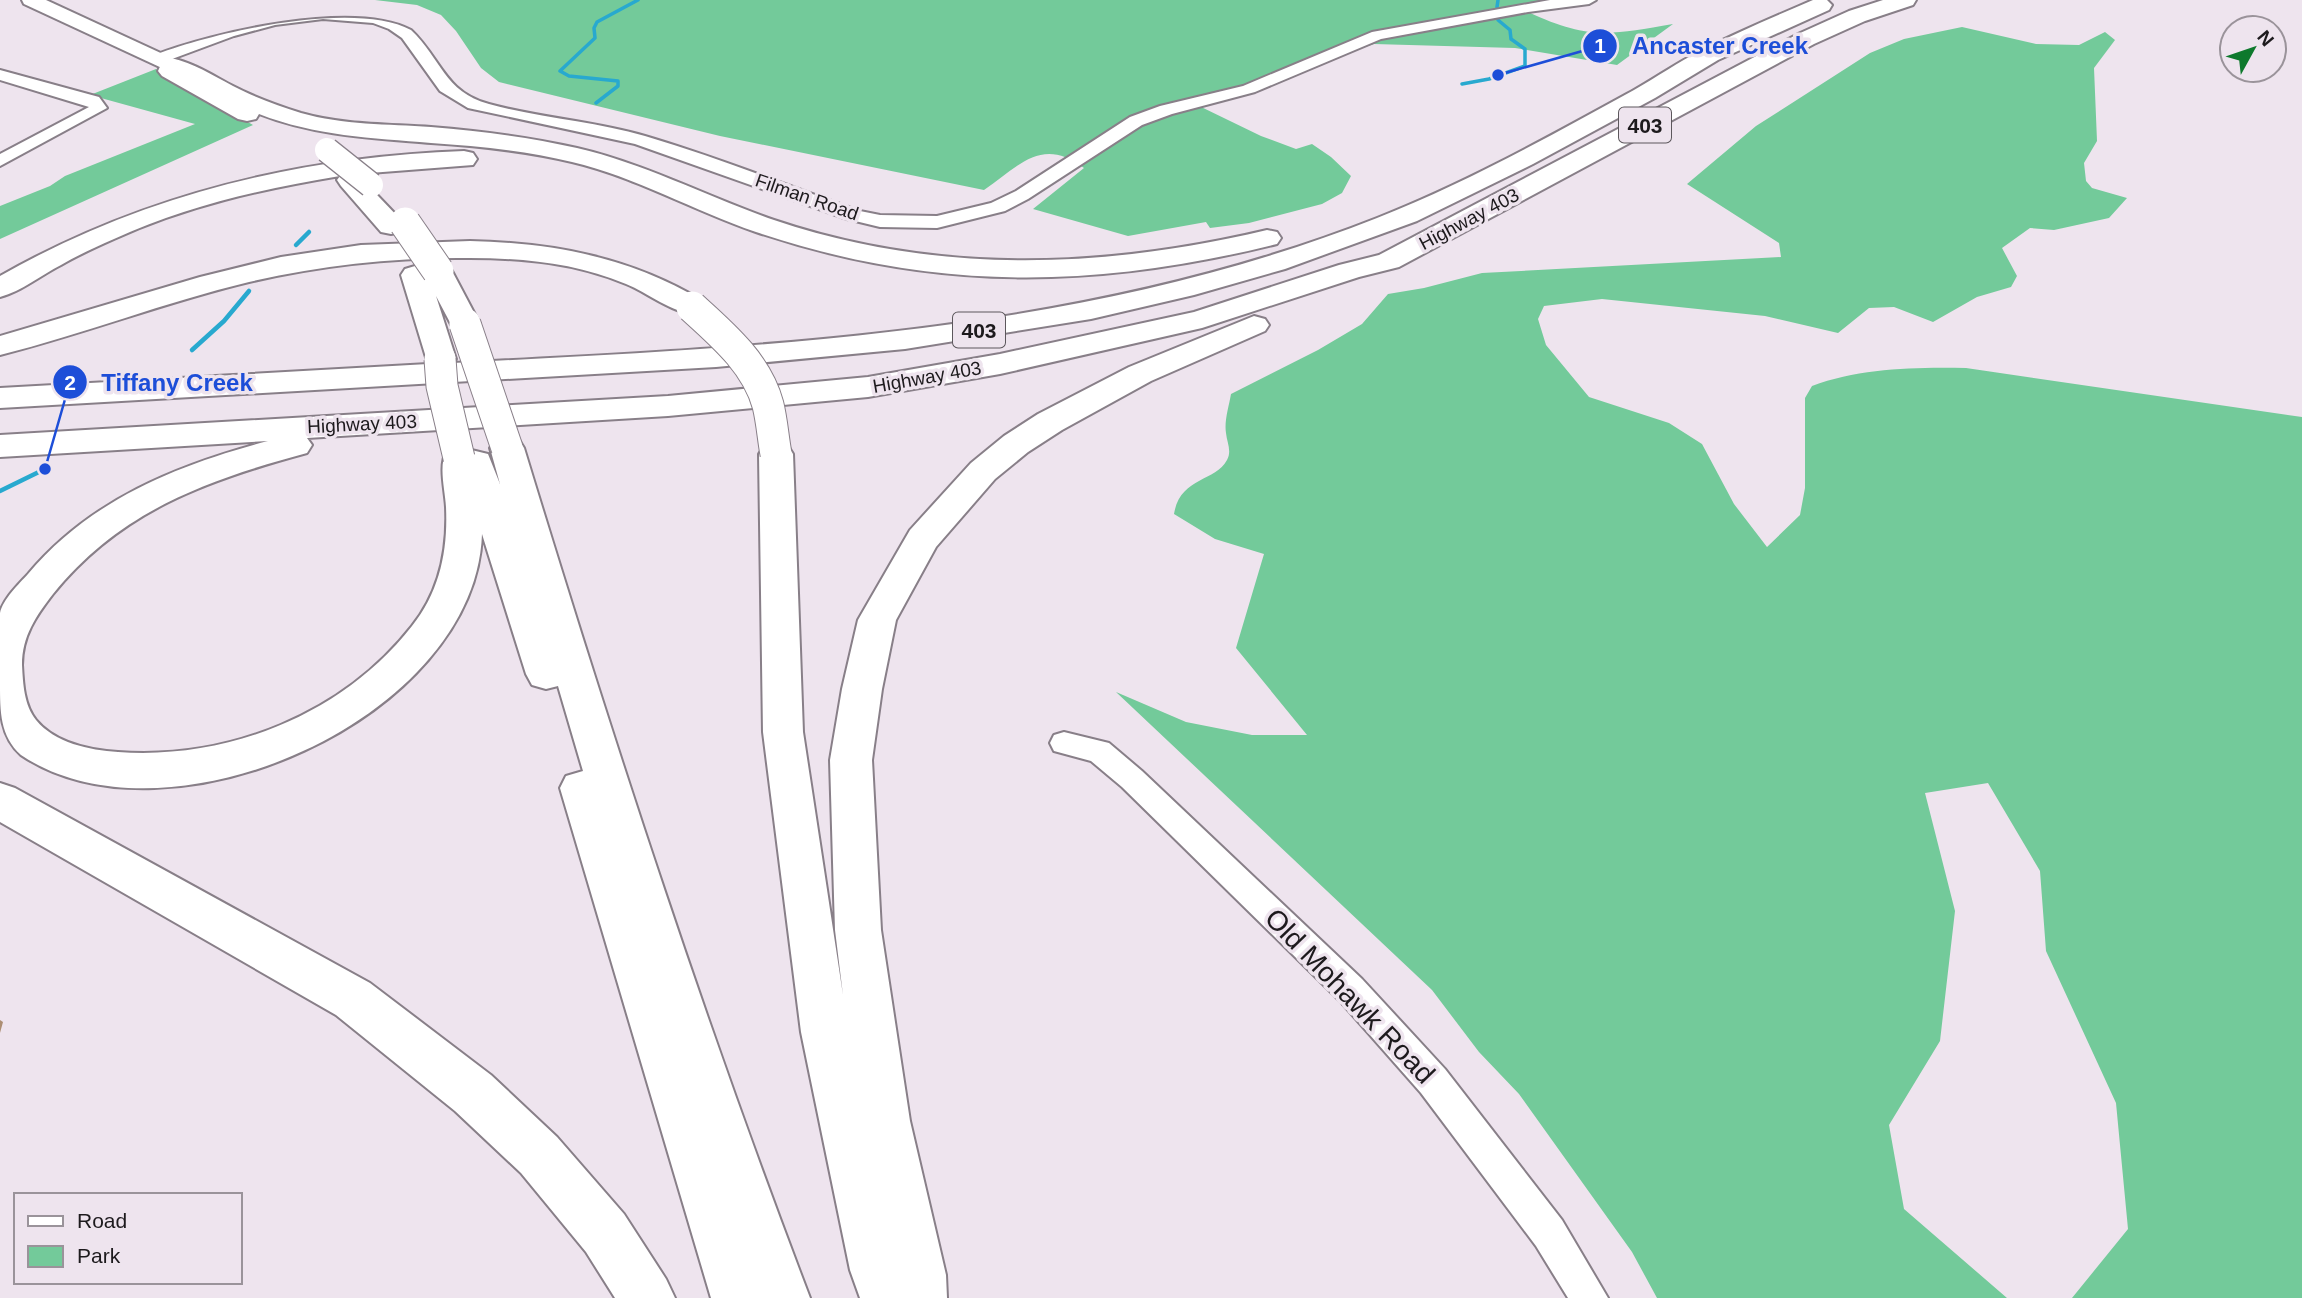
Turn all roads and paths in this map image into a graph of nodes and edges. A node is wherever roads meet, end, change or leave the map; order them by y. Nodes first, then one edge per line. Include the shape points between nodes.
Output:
1 (31, 0) edge
2 (1589, 0) edge
3 (1833, 0) edge
4 (1905, 0) edge
5 (298, 7) edge
6 (165, 62) junction
7 (1674, 73) junction
8 (0, 75) edge
9 (228, 93) junction
10 (311, 149) junction
11 (0, 161) edge
12 (729, 212) junction
13 (1389, 261) junction
14 (426, 273) junction
15 (0, 288) edge
16 (0, 346) edge
17 (0, 398) edge
18 (480, 444) junction
19 (0, 446) edge
20 (1065, 743) dead end
21 (0, 801) edge
22 (647, 1298) edge
23 (739, 1298) edge
24 (782, 1298) edge
25 (888, 1298) edge
26 (919, 1298) edge
27 (1589, 1298) edge

1 - 6 main road
2 - 5 street, Filman Road via 1377,35 1249,89 1136,121 1022,195 998,207 937,222 880,221 854,215 639,140 484,108 447,88 399,29 363,16
3 - 7 highway, Highway 403 / 403
4 - 13 highway, Highway 403 / 403 via 1806,39
5 - 6 street, Filman Road
6 - 9 highway
6 - 10 highway via 170,71
7 - 12 highway via 1636,83 1402,191 1304,228 1189,257 1135,265 1062,270 921,264 852,251
7 - 17 highway, Highway 403 / 403 via 1646,93 1448,197 1359,233 1274,263 1165,293 1010,326 857,347 667,362
8 - 11 street via 93,101 99,108
9 - 10 highway
9 - 12 highway via 294,118 331,126 576,155 627,170
10 - 14 highway, bridge via 361,182 398,224 407,250
12 - 15 highway via 616,180 528,162 433,159 369,165 271,179 181,205 106,234
13 - 18 highway, Highway 403 / 403 via 1202,319 1000,364 882,385 668,406
13 - 26 highway via 1357,281 1140,374 1016,444 983,471 923,539 877,620 851,760 858,930 886,1121 919,1276
14 - 18 highway, bridge via 430,328 440,359 442,387
14 - 18 highway, bridge via 465,324
16 - 25 highway, bridge via 279,267 437,247 532,252 612,267 661,286 720,332 757,377 768,404 776,454 783,732 825,1032 877,1270
18 - 18 highway via 452,593 417,649 368,695 321,725 255,753 156,771 106,769 55,755 23,733 2,690 4,646 25,603 68,552 115,516 185,479 256,454 305,443 433,427
18 - 19 highway, Highway 403 / 403
18 - 23 highway via 535,639
18 - 24 highway via 576,687 734,1170
20 - 27 street, Old Mohawk Road via 1099,751 1132,779 1351,990 1433,1082 1549,1233
21 - 22 highway via 353,999 473,1093 539,1155 605,1233

